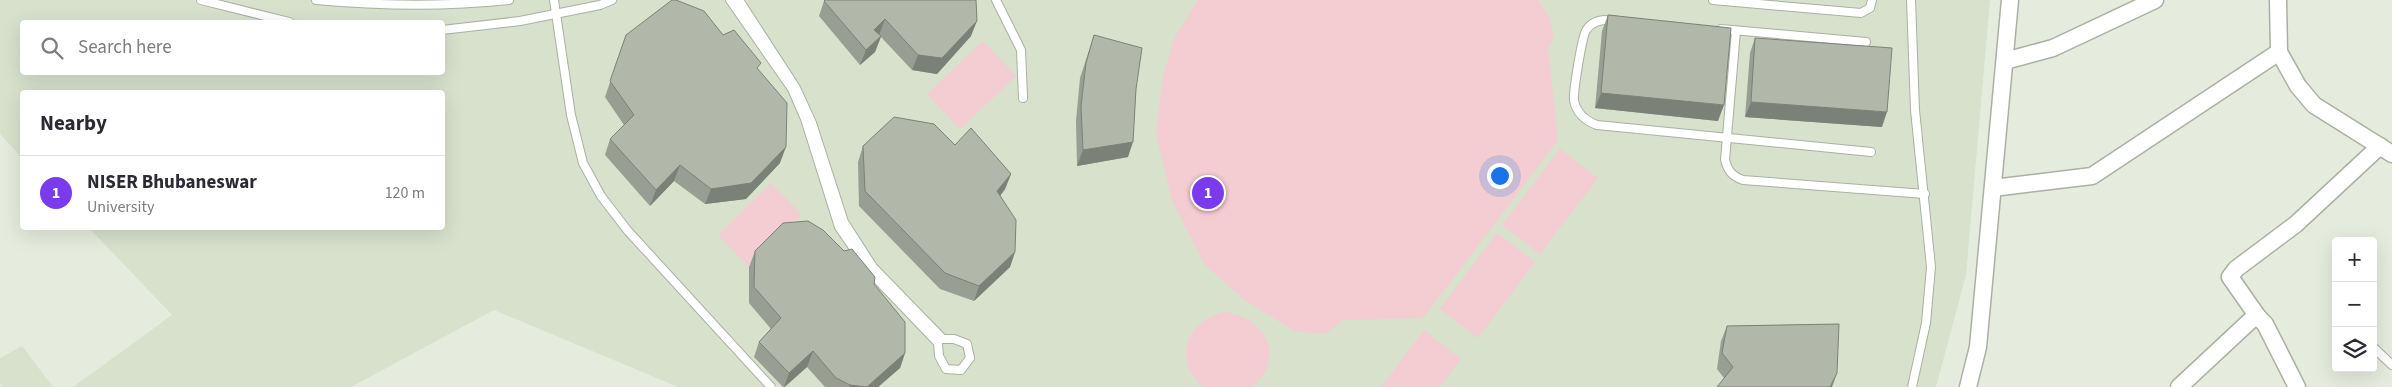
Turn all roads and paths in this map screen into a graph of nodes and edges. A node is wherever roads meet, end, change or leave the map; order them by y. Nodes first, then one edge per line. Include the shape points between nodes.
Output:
1 (201, 0) edge
2 (316, 0) edge
3 (509, 0) edge
4 (554, 0) edge
5 (612, 0) edge
6 (730, 0) edge
7 (738, 0) edge
8 (996, 0) edge
9 (1713, 0) edge
10 (1872, 0) edge
11 (1911, 0) edge
12 (2010, 0) edge
13 (2155, 0) edge
14 (2278, 0) edge
15 (557, 13) junction
16 (281, 20) edge
17 (1625, 21) edge
18 (1708, 28) edge
19 (445, 30) edge
20 (1736, 31) junction
21 (1866, 42) dead end
22 (2279, 52) junction
23 (2005, 61) junction
24 (1023, 98) dead end
25 (1727, 138) junction
26 (2386, 150) edge
27 (1871, 152) dead end
28 (1993, 188) junction
29 (1925, 194) junction
30 (2258, 318) junction
31 (2377, 352) edge
32 (2392, 365) edge
33 (1913, 384) edge
34 (771, 387) edge
35 (1906, 387) edge
36 (1968, 387) edge
37 (2179, 387) edge
38 (2297, 387) edge

1 - 16 lane
2 - 3 lane via 369,5 453,6
4 - 15 lane
5 - 15 lane
6 - 7 lane via 792,89 805,119 839,227 869,271 938,343 946,369 961,370 970,358 967,344 943,339 873,266 844,222 812,123 796,88
8 - 24 lane via 1020,50
9 - 10 lane via 1861,13 1870,8
11 - 29 lane via 1915,110
12 - 23 street
13 - 23 street via 2053,48
14 - 22 street
15 - 19 lane
15 - 34 lane via 571,116 583,163 601,196 628,231
17 - 25 lane via 1595,22 1584,34 1574,100 1586,120 1597,125
18 - 20 lane
20 - 21 lane
20 - 25 lane
22 - 26 street via 2298,86 2314,106
22 - 28 street via 2092,176
23 - 28 street
25 - 27 lane
25 - 29 lane via 1725,160 1728,169 1734,177 1743,180
26 - 30 street via 2236,269 2230,277
28 - 36 street via 1978,347
29 - 33 lane via 1931,267 1926,323
30 - 37 street via 2251,320
30 - 38 street via 2265,324
31 - 32 lane
33 - 35 lane

